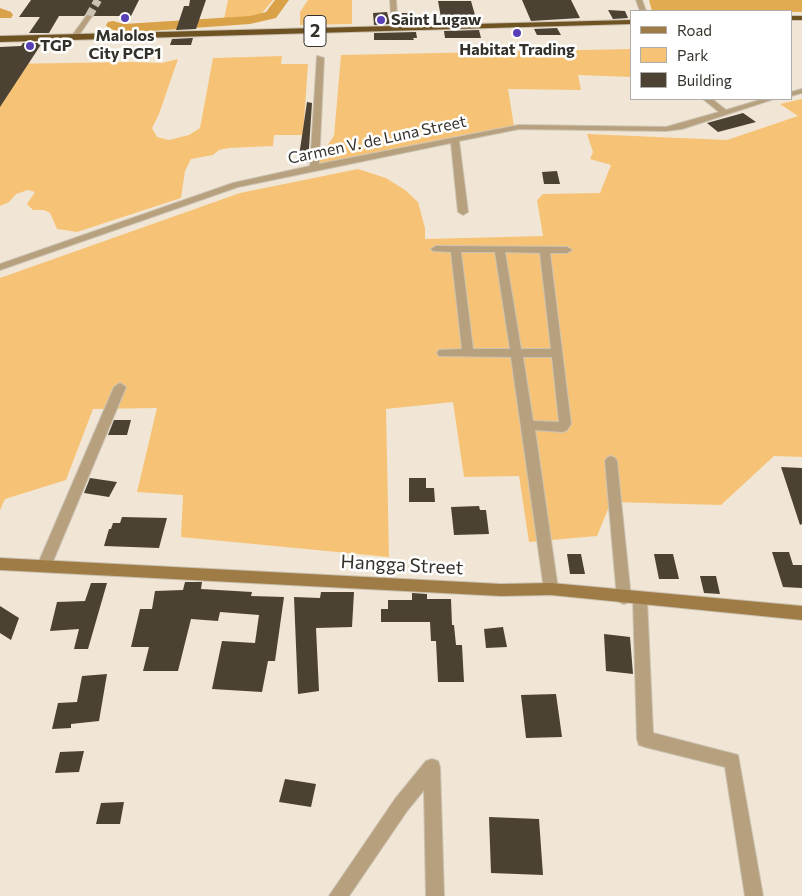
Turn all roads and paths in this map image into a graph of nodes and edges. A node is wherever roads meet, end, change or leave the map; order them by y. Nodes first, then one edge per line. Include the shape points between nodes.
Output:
1 (394, 0) edge
2 (92, 16) tunnel mouth
3 (630, 22) edge
4 (395, 28) junction
5 (80, 37) junction
6 (0, 39) edge
7 (320, 58) dead end
8 (708, 100) edge
9 (761, 100) edge
10 (725, 113) junction
11 (455, 139) junction
12 (314, 168) junction
13 (463, 212) dead end
14 (436, 249) dead end
15 (456, 249) junction
16 (500, 250) junction
17 (545, 250) junction
18 (567, 250) dead end
19 (0, 267) edge
20 (515, 351) junction
21 (468, 352) junction
22 (443, 353) dead end
23 (557, 353) junction
24 (120, 387) dead end
25 (528, 425) junction
26 (611, 461) dead end
27 (0, 564) edge
28 (44, 566) junction
29 (551, 590) junction
30 (624, 598) junction
31 (640, 599) junction
32 (802, 613) edge
33 (338, 896) edge
34 (435, 896) edge
35 (754, 896) edge

1 - 4 street
2 - 5 street
3 - 4 highway, 2
4 - 5 highway, 2
5 - 6 highway, 2
7 - 12 street
8 - 10 street
9 - 10 street, Carmen V. de Luna Street
10 - 11 street, Carmen V. de Luna Street via 666,129 519,128
11 - 12 street, Carmen V. de Luna Street
11 - 13 street
12 - 19 street, Carmen V. de Luna Street via 236,185
14 - 15 street
15 - 16 street
15 - 21 street
16 - 17 street
16 - 20 street
17 - 18 street
17 - 23 street
20 - 21 street
20 - 23 street
20 - 25 street
21 - 22 street
23 - 25 street via 565,424 562,427
24 - 28 street
25 - 29 street
26 - 30 street
27 - 28 street, Hangga Street
28 - 29 street, Hangga Street
29 - 30 street, Hangga Street
30 - 31 street, Hangga Street
31 - 32 street, Hangga Street
31 - 35 street via 645,739 732,761
33 - 34 street via 401,805 432,768

